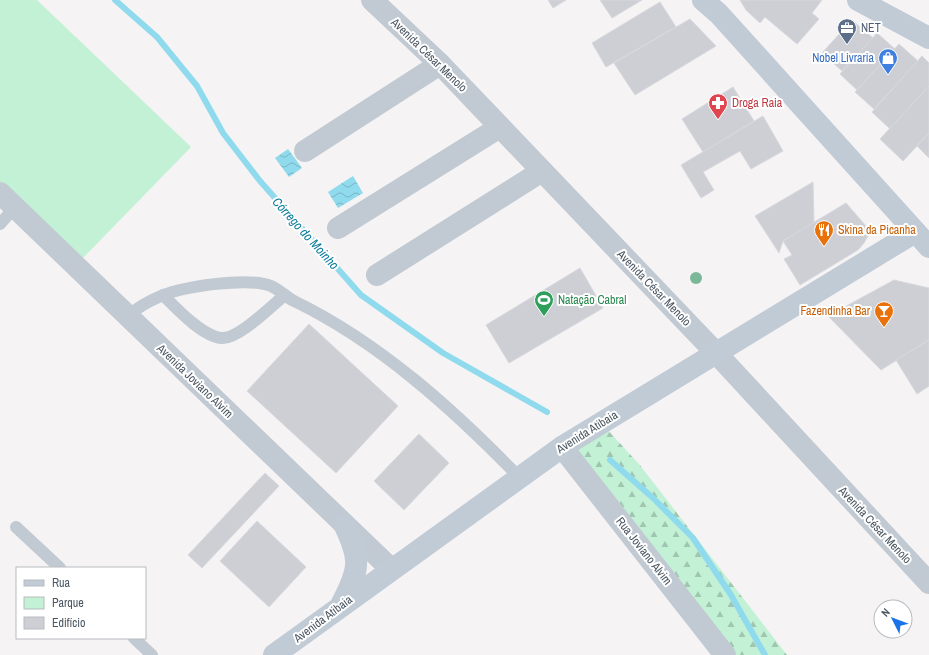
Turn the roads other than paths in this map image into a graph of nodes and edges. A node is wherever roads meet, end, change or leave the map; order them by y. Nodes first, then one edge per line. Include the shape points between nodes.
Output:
1 (372, 0) edge
2 (858, 0) edge
3 (714, 5) edge
4 (929, 38) edge
5 (440, 64) junction
6 (500, 127) junction
7 (305, 151) dead end
8 (542, 171) junction
9 (8, 200) edge
10 (0, 224) edge
11 (338, 228) dead end
12 (922, 240) edge
13 (377, 275) dead end
14 (163, 295) junction
15 (285, 295) junction
16 (128, 316) junction
17 (717, 354) junction
18 (562, 447) junction
19 (520, 477) junction
20 (344, 524) junction
21 (16, 527) dead end
22 (59, 567) edge
23 (390, 569) junction
24 (929, 583) edge
25 (340, 606) junction
26 (135, 639) edge
27 (152, 655) edge
28 (274, 655) edge
29 (726, 655) edge

1 - 5 street, Avenida César Menolo
2 - 4 main road
3 - 12 main road
5 - 6 street, Avenida César Menolo
5 - 7 street
6 - 8 street, Avenida César Menolo
6 - 11 street
8 - 13 street
8 - 17 street, Avenida César Menolo
9 - 10 lane
9 - 16 street, Avenida Joviano Alvim
12 - 17 main road, Avenida Atibaia
14 - 15 lane via 213,285 254,282 272,286
14 - 15 lane via 208,334 222,338 240,332
14 - 16 lane via 140,306
15 - 19 lane via 317,311 406,371
16 - 20 street, Avenida Joviano Alvim
17 - 18 main road, Avenida Atibaia
17 - 24 street, Avenida César Menolo
18 - 19 main road, Avenida Atibaia
18 - 29 street, Rua Joviano Alvim
19 - 23 main road, Avenida Atibaia
20 - 23 street, Avenida Joviano Alvim
20 - 25 main road via 354,545 356,566 354,580
21 - 22 lane
23 - 25 main road, Avenida Atibaia
25 - 28 main road, Avenida Atibaia
26 - 27 lane

